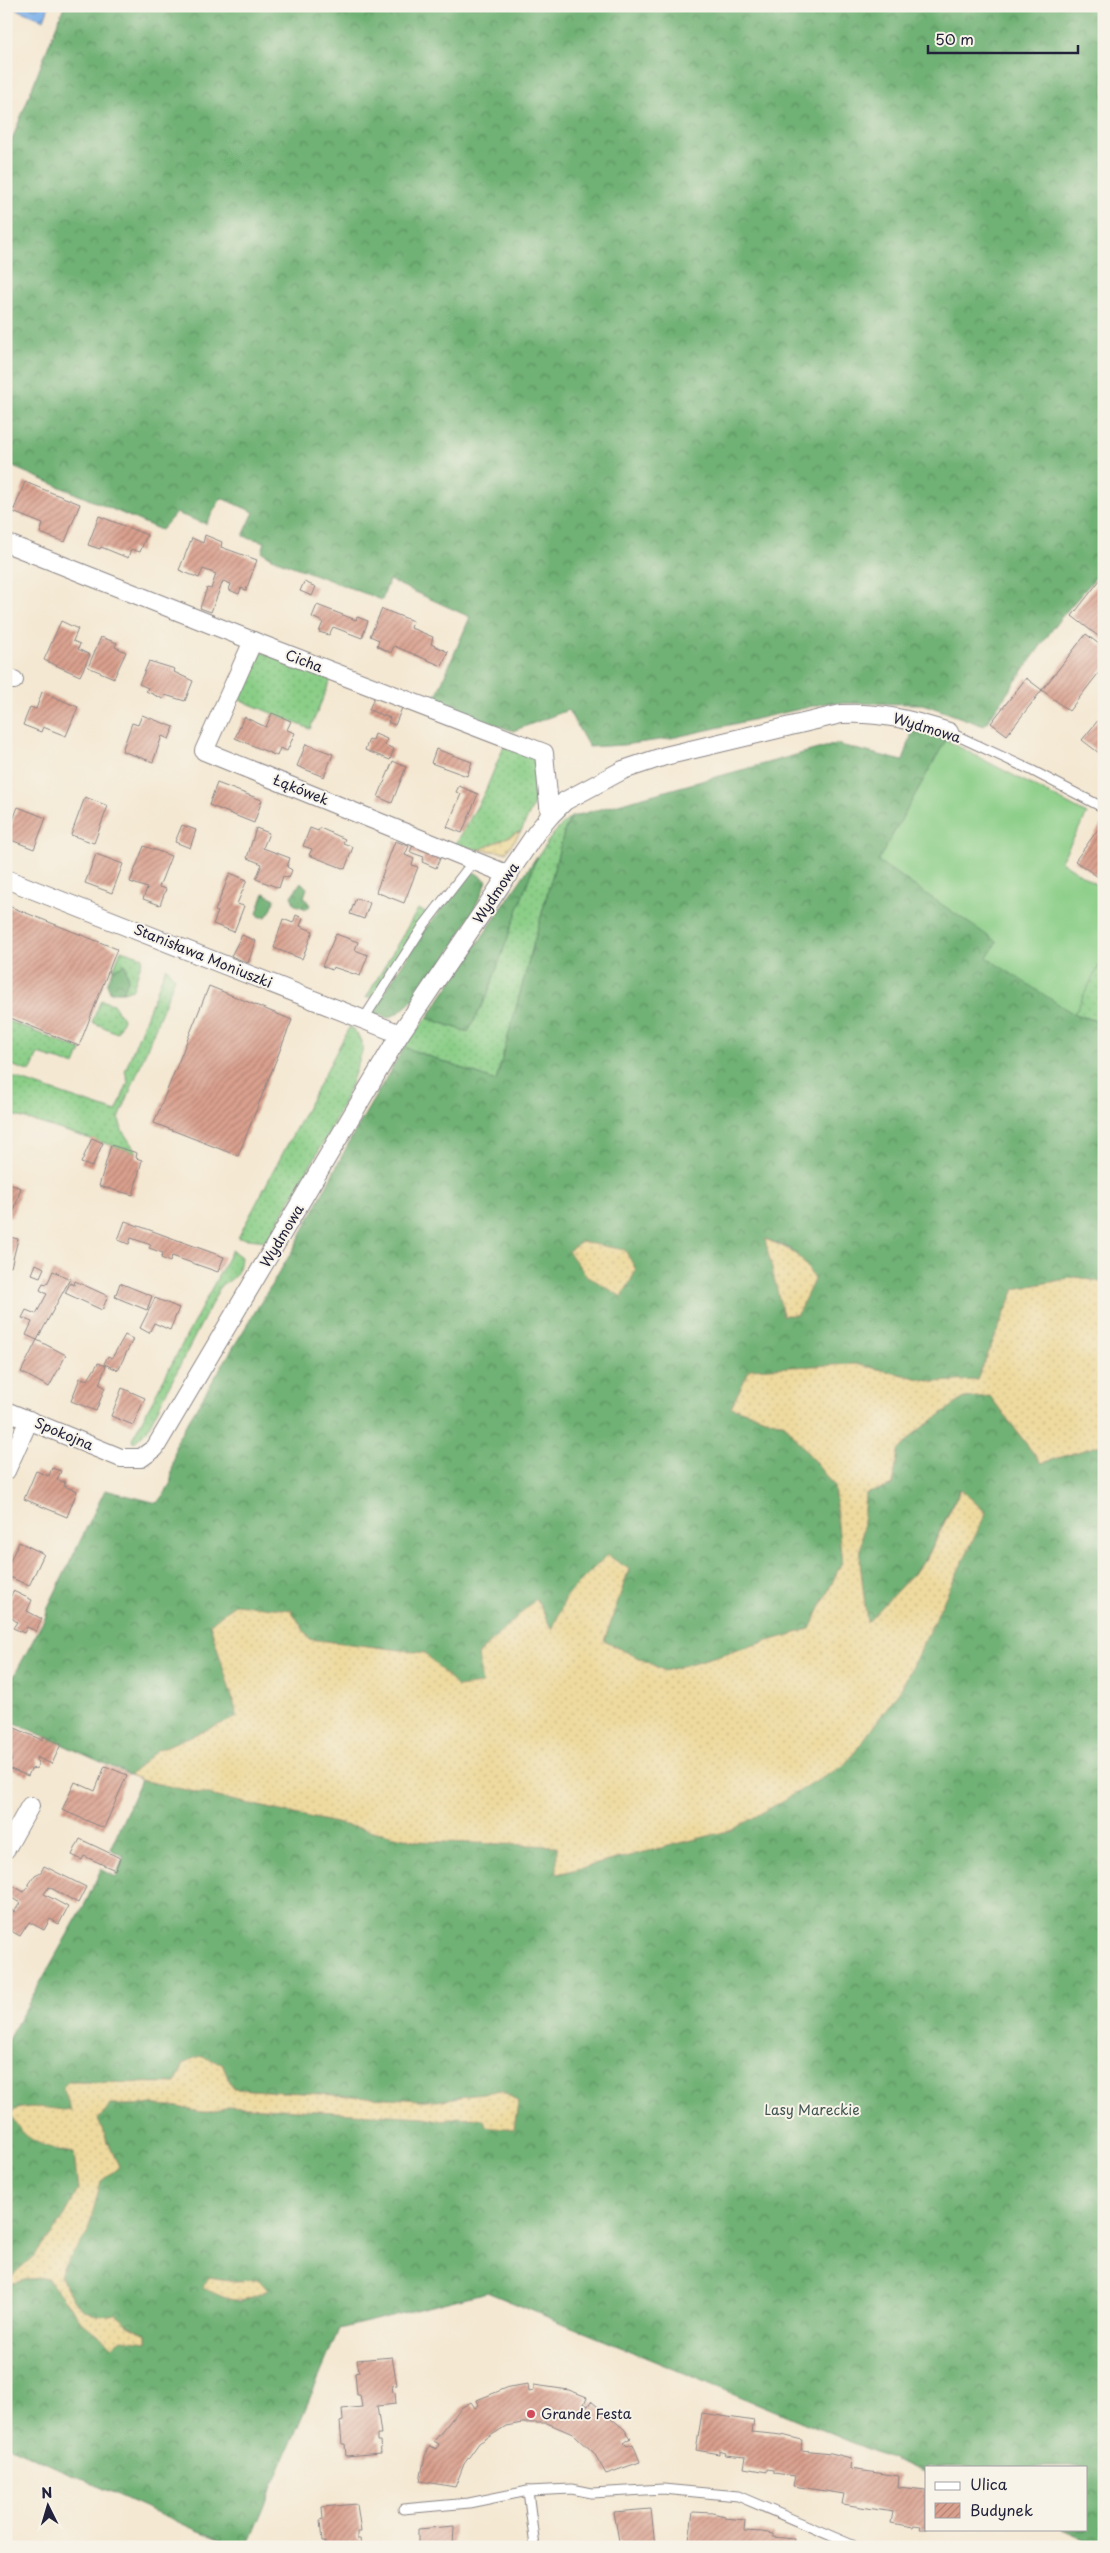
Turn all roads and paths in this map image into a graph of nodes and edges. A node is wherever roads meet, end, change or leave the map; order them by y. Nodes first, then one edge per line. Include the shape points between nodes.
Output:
1 (6, 543) edge
2 (253, 641) junction
3 (949, 732) joint
4 (1104, 808) edge
5 (550, 816) junction
6 (475, 859) junction
7 (509, 874) junction
8 (6, 879) edge
9 (363, 1020) junction
10 (400, 1034) junction
11 (6, 1411) edge
12 (29, 1420) junction
13 (121, 1458) joint
14 (6, 1471) edge
15 (30, 1806) dead end
16 (6, 1849) edge
17 (528, 2491) junction
18 (403, 2509) dead end
19 (535, 2547) edge
20 (857, 2547) edge

1 - 2 street, Cicha
2 - 5 street, Cicha via 544,753
2 - 6 street, Łąkówek via 204,752
3 - 4 lane, Wydmowa
3 - 5 street, Wydmowa via 899,717 841,714 665,756 632,767 565,801
5 - 7 street, Wydmowa
6 - 7 street, Łąkówek
6 - 9 lane via 424,925
7 - 10 street, Wydmowa
8 - 9 street, Stanisława Moniuszki
9 - 10 street, Stanisława Moniuszki
10 - 13 street, Wydmowa via 155,1448 141,1458
11 - 12 street, Spokojna
12 - 13 street, Spokojna
12 - 14 street
15 - 16 street
17 - 18 lane
17 - 19 lane
17 - 20 lane via 572,2488 592,2494 663,2489 738,2496

